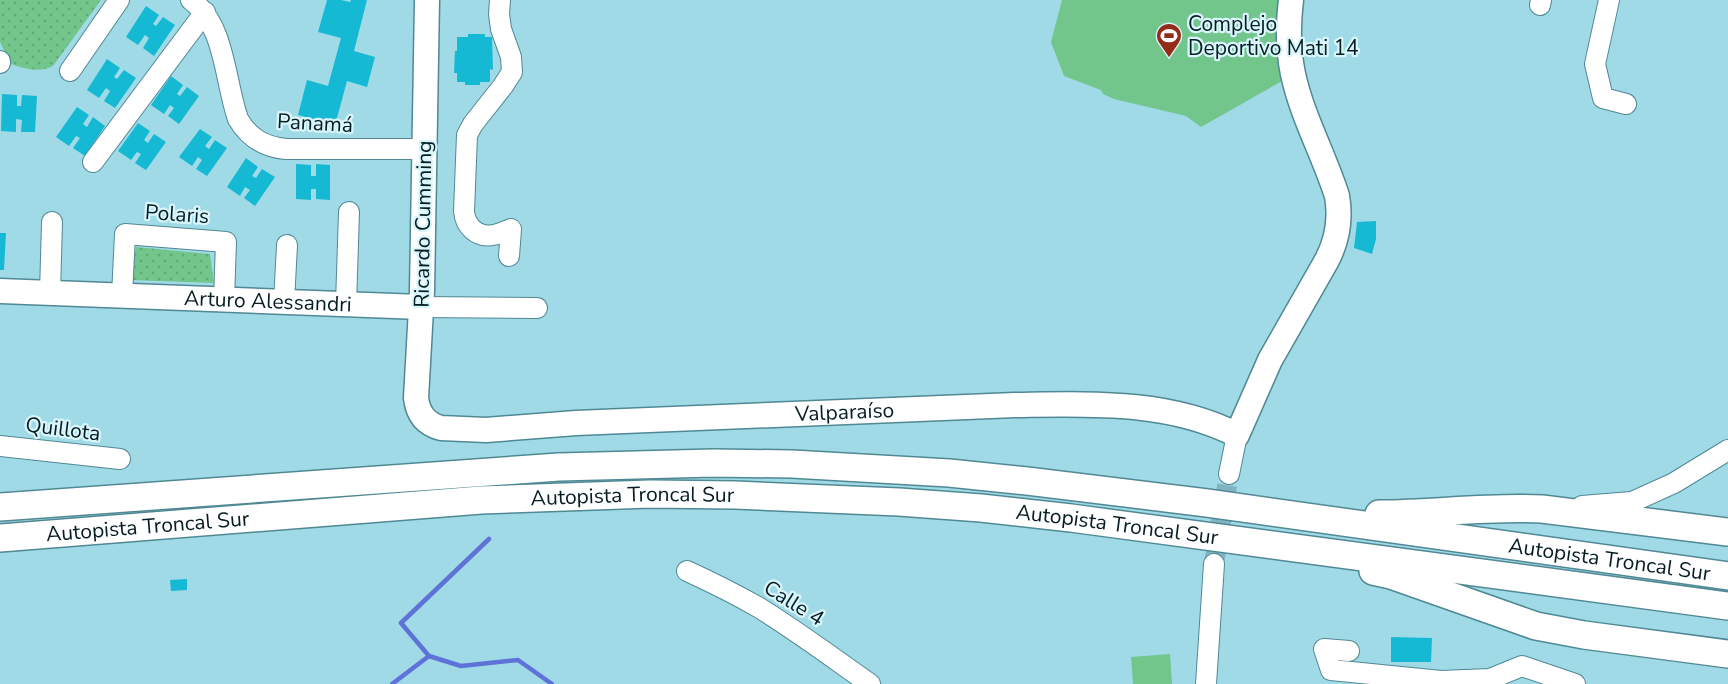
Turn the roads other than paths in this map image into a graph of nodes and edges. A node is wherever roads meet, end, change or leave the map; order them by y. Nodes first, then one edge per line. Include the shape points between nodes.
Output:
1 (119, 0) edge
2 (427, 0) edge
3 (500, 0) edge
4 (1291, 0) edge
5 (1609, 0) edge
6 (198, 6) edge
7 (70, 71) dead end
8 (1626, 104) dead end
9 (424, 149) junction
10 (93, 162) dead end
11 (349, 212) dead end
12 (52, 222) dead end
13 (287, 245) dead end
14 (509, 256) dead end
15 (0, 291) edge
16 (50, 293) junction
17 (122, 296) junction
18 (224, 300) junction
19 (284, 302) junction
20 (346, 304) junction
21 (421, 307) junction
22 (537, 308) dead end
23 (448, 428) joint
24 (1237, 435) junction
25 (0, 446) edge
26 (1728, 450) edge
27 (120, 459) dead end
28 (1229, 474) tunnel mouth
29 (1207, 503) junction
30 (0, 507) edge
31 (1542, 510) junction
32 (1728, 532) edge
33 (0, 538) edge
34 (1264, 543) junction
35 (1214, 564) tunnel mouth
36 (687, 571) dead end
37 (1728, 576) edge
38 (1728, 606) edge
39 (1349, 651) dead end
40 (1728, 654) edge
41 (870, 684) edge
42 (1206, 684) edge
43 (1575, 684) edge

1 - 7 street
2 - 9 main road, Ricardo Cumming
3 - 14 street via 501,29 512,72 466,135 464,211 470,228 478,233 491,236 511,229
4 - 24 main road via 1292,73 1337,196 1338,231 1332,251 1270,360
5 - 8 street via 1595,64 1603,98
6 - 9 street, Panamá via 213,26 238,119 255,139 270,147 286,149
6 - 10 street via 130,113
9 - 21 main road, Ricardo Cumming
11 - 20 street
12 - 16 street
13 - 19 street
15 - 16 main road, Arturo Alessandri
16 - 17 main road, Arturo Alessandri
17 - 18 main road, Arturo Alessandri
17 - 18 street, Polaris via 125,234 226,242
18 - 19 main road, Arturo Alessandri
19 - 20 main road, Arturo Alessandri
20 - 21 main road, Arturo Alessandri
21 - 22 street, Arturo Alessandri
21 - 23 main road, Ricardo Cumming via 417,405 428,423
23 - 24 main road, Valparaíso via 1083,404 1167,412 1200,419
24 - 28 street
25 - 27 street, Quillota
26 - 31 street via 1674,483 1632,502
29 - 30 highway, Autopista Troncal Sur via 949,473 713,463 559,467
29 - 31 highway, Autopista Troncal Sur via 1377,514
29 - 37 highway, Autopista Troncal Sur
31 - 32 highway, Autopista Troncal Sur
33 - 34 highway, Autopista Troncal Sur via 481,500 650,494 817,497 981,508
34 - 38 highway, Autopista Troncal Sur
34 - 40 highway, Autopista Troncal Sur via 1391,575 1536,626
35 - 42 street
36 - 41 street, Calle 4 via 758,608
39 - 43 street via 1323,649 1331,670 1442,681 1490,679 1522,666

